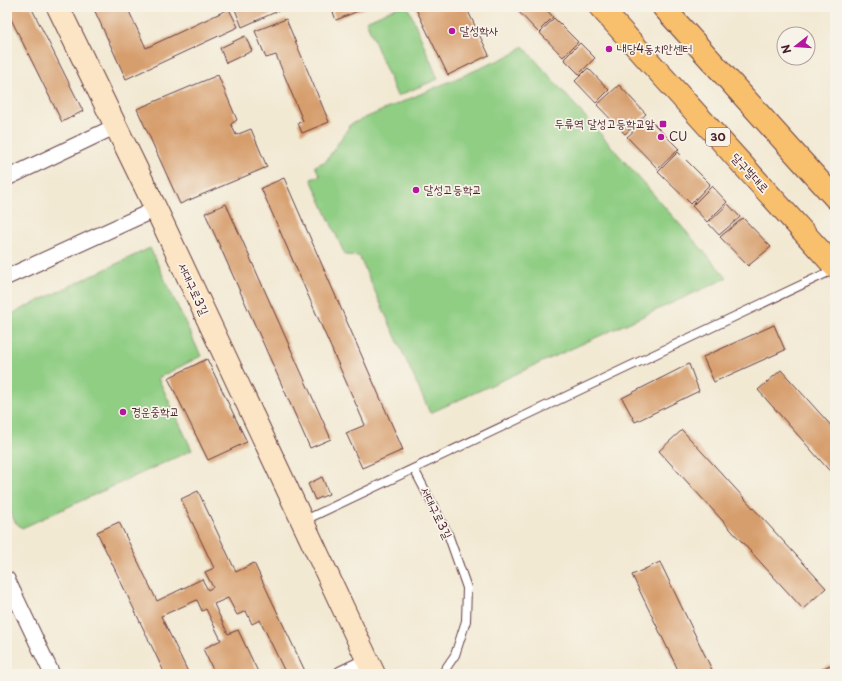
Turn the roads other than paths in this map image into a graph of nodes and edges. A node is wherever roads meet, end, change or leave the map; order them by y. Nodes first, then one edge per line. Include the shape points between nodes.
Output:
1 (58, 7) edge
2 (600, 7) edge
3 (663, 7) edge
4 (116, 126) junction
5 (7, 178) edge
6 (834, 196) edge
7 (156, 209) junction
8 (835, 268) edge
9 (7, 277) edge
10 (414, 469) junction
11 (302, 522) junction
12 (7, 579) edge
13 (371, 667) edge
14 (52, 674) edge
15 (341, 674) edge
16 (442, 674) edge

1 - 4 street, 서대구로3길
2 - 8 main road, 달구벌대로 / 30
3 - 6 main road
4 - 5 street
4 - 7 street, 서대구로3길
7 - 9 street
7 - 11 street, 서대구로3길
8 - 10 lane
10 - 11 lane
10 - 16 lane, 서대구로3길 via 448,534 467,588 466,621 455,655
11 - 13 street, 서대구로3길
12 - 14 street
13 - 15 street

